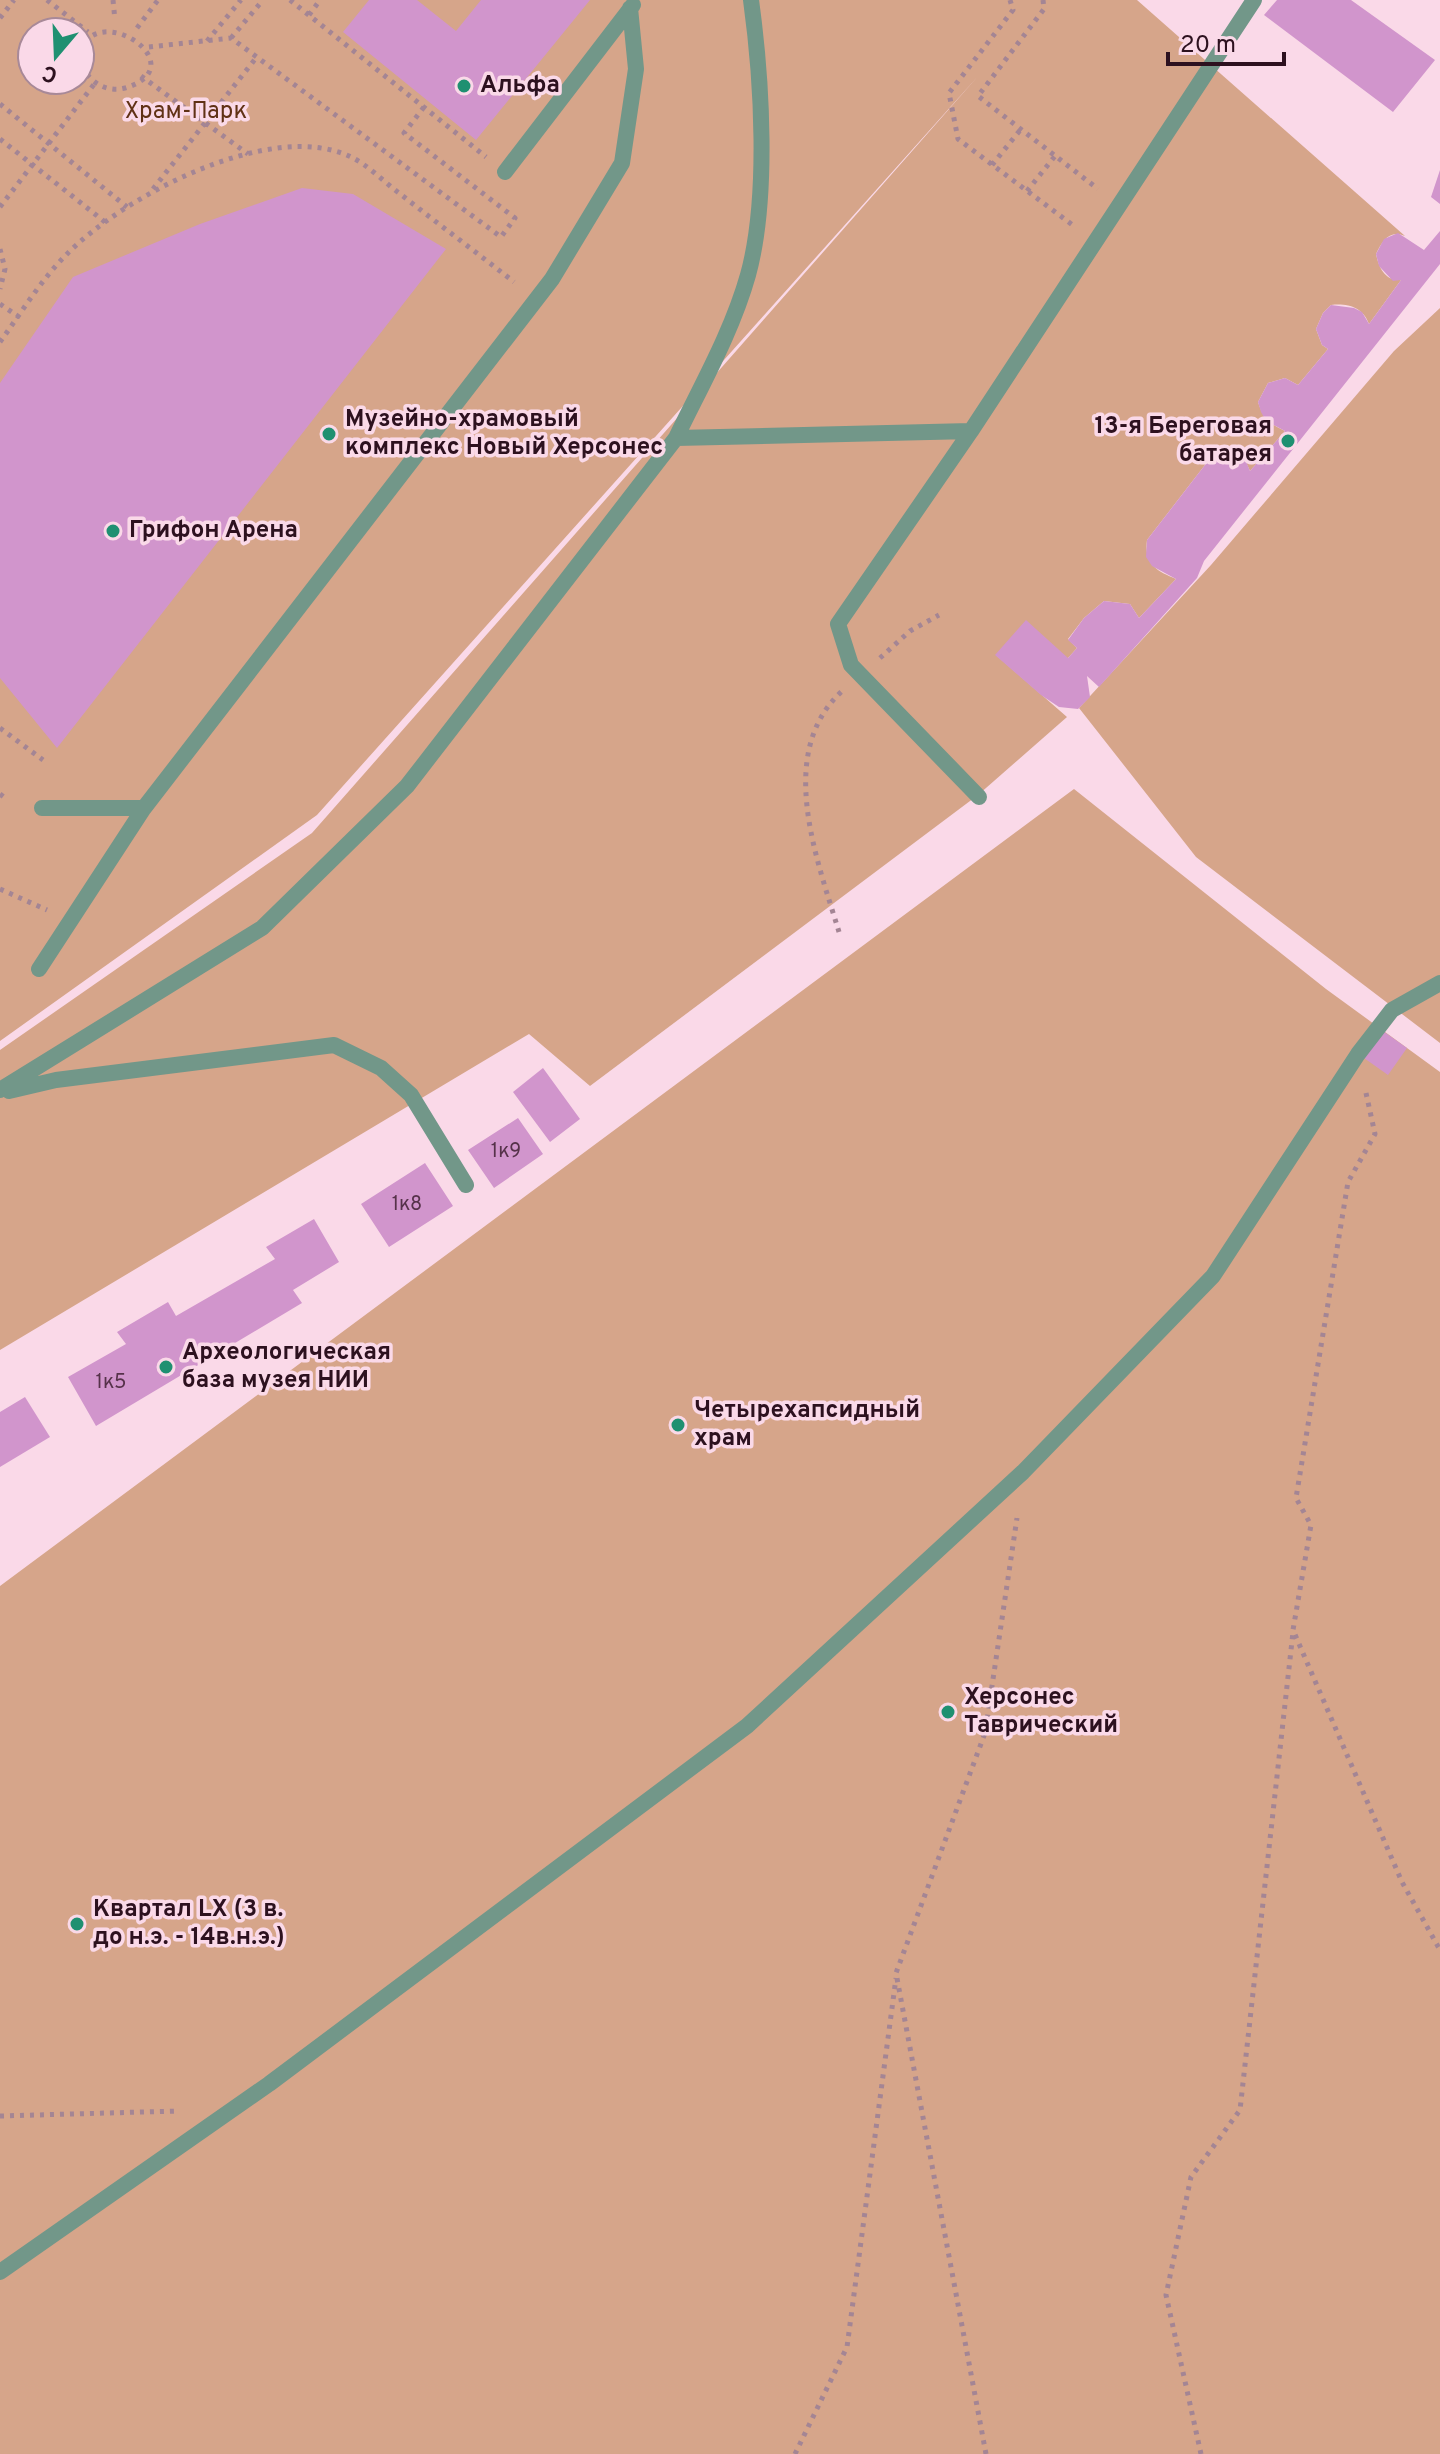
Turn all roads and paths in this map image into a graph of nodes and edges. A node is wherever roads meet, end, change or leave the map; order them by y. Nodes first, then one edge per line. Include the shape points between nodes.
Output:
1 (14, 0) edge
2 (47, 0) edge
3 (113, 0) edge
4 (158, 0) edge
5 (241, 0) edge
6 (263, 0) edge
7 (290, 0) edge
8 (320, 0) edge
9 (751, 0) edge
10 (1010, 0) edge
11 (1043, 0) edge
12 (1254, 0) edge
13 (633, 4) edge
14 (309, 15) junction
15 (68, 16) edge
16 (0, 18) edge
17 (123, 20) dead end
18 (99, 23) dead end
19 (96, 25) edge
20 (143, 33) dead end
21 (231, 38) junction
22 (207, 41) junction
23 (256, 58) junction
24 (141, 76) junction
25 (96, 83) edge
26 (85, 96) edge
27 (0, 104) edge
28 (424, 107) junction
29 (205, 123) junction
30 (1021, 129) junction
31 (0, 139) edge
32 (49, 143) junction
33 (249, 155) junction
34 (1055, 156) junction
35 (32, 165) junction
36 (992, 165) junction
37 (505, 172) joint
38 (1027, 191) junction
39 (151, 193) junction
40 (1119, 205) junction
41 (0, 207) edge
42 (127, 207) junction
43 (105, 222) junction
44 (1095, 242) junction
45 (0, 249) edge
46 (0, 289) edge
47 (536, 299) junction
48 (0, 304) edge
49 (19, 317) junction
50 (0, 342) edge
51 (971, 431) junction
52 (676, 438) junction
53 (939, 615) dead end
54 (861, 674) junction
55 (0, 728) edge
56 (43, 760) dead end
57 (0, 794) edge
58 (979, 797) dead end
59 (8, 800) dead end
60 (42, 808) dead end
61 (144, 808) junction
62 (0, 889) edge
63 (73, 921) junction
64 (839, 932) dead end
65 (39, 969) dead end
66 (1440, 983) edge
67 (1358, 1054) junction
68 (0, 1091) edge
69 (466, 1185) dead end
70 (1023, 1472) junction
71 (1293, 1630) junction
72 (1440, 1950) edge
73 (896, 1973) junction
74 (186, 2109) dead end
75 (0, 2116) edge
76 (0, 2272) edge
77 (795, 2454) edge
78 (986, 2454) edge
79 (1201, 2454) edge

1 - 16 path
2 - 15 path
3 - 17 path via 113,20
4 - 20 path via 135,26
5 - 22 path
6 - 21 path
7 - 14 path
8 - 14 path
9 - 52 lane via 759,139 755,247 734,315
10 - 36 path via 1013,10 949,93 958,139
11 - 30 path via 1044,9 978,96
12 - 40 lane
13 - 37 lane
13 - 47 lane via 636,69 622,163
14 - 28 path
18 - 19 path
21 - 22 path
21 - 23 path
22 - 24 path via 148,45 148,64
23 - 28 path via 501,237 515,218 404,133
23 - 29 path
24 - 25 path via 115,89
24 - 29 path
26 - 32 path
27 - 32 path
28 - 37 path
29 - 33 path
29 - 39 path
30 - 34 path
30 - 36 path
31 - 35 path
32 - 35 path
32 - 42 path
33 - 39 path
33 - 47 path via 300,144 351,157
34 - 38 path
34 - 40 path
35 - 41 path
35 - 43 path
36 - 38 path
38 - 44 path
39 - 42 path
40 - 44 lane
42 - 43 path
43 - 49 path via 66,254
44 - 51 lane
45 - 46 path via 5,269
47 - 61 lane
48 - 49 path
49 - 50 path
51 - 52 lane
51 - 54 lane via 838,624 851,665
52 - 68 lane via 407,786 262,928
53 - 54 path via 910,631
54 - 58 lane
54 - 64 path via 838,695 812,735 804,780 816,857
55 - 56 path
57 - 59 path
60 - 61 lane
61 - 63 lane
62 - 63 path
63 - 65 lane
66 - 67 lane via 1392,1010
67 - 70 lane via 1213,1276
67 - 71 path via 1375,1134 1345,1197 1296,1498 1311,1525
68 - 69 lane via 334,1045 381,1068 411,1095
70 - 73 path via 985,1733
70 - 76 lane via 747,1726 269,2084
71 - 72 path via 1402,1882
71 - 79 path via 1240,2110 1191,2177 1166,2295
73 - 77 path via 847,2347
73 - 78 path
74 - 75 path

